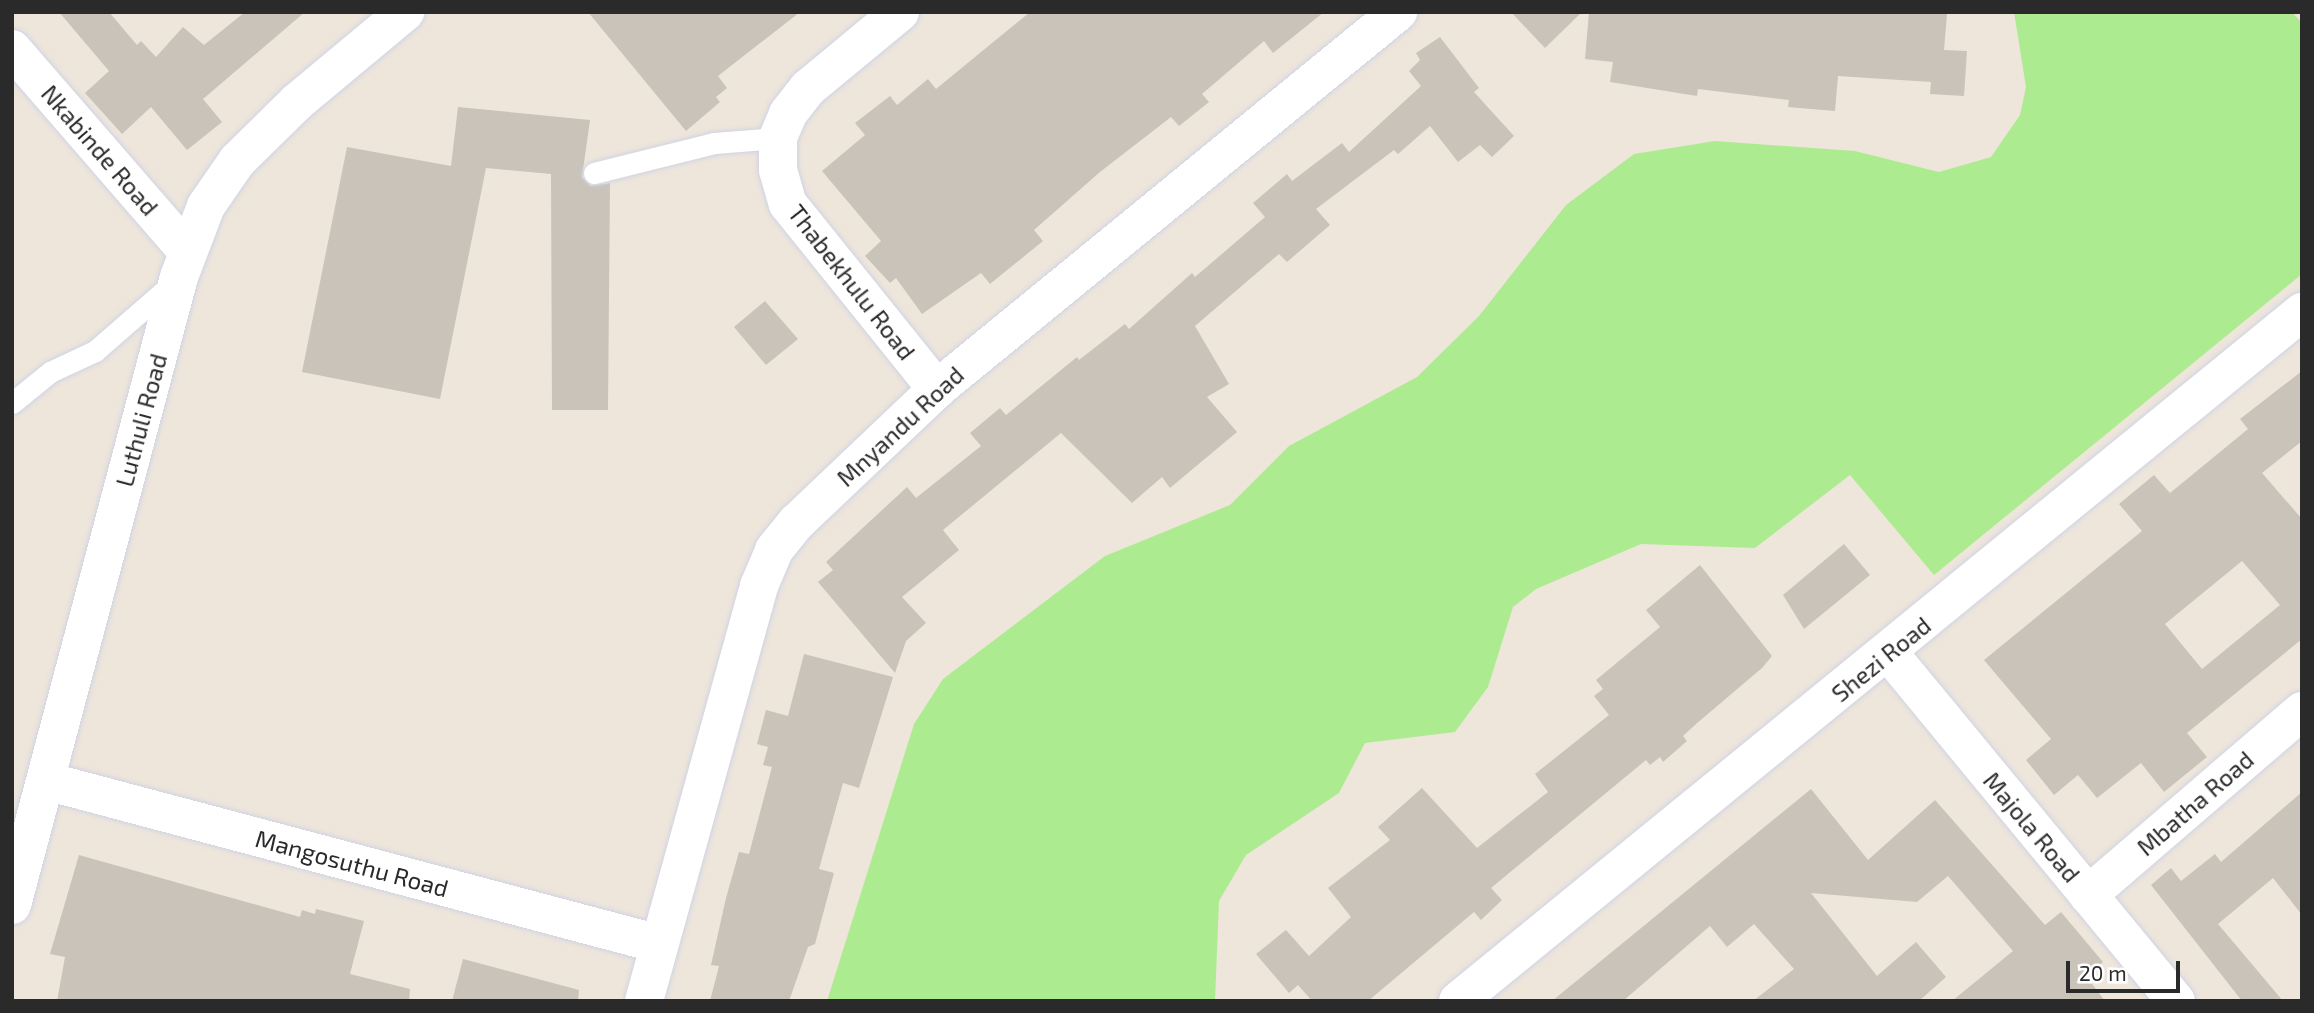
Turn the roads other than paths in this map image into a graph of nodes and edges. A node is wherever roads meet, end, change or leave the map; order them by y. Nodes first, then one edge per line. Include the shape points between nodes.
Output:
1 (405, 12) edge
2 (900, 12) edge
3 (1398, 12) edge
4 (12, 49) edge
5 (778, 138) junction
6 (594, 173) dead end
7 (183, 264) junction
8 (2302, 312) edge
9 (937, 389) junction
10 (12, 403) edge
11 (1889, 653) junction
12 (2302, 711) edge
13 (32, 802) edge
14 (2088, 895) junction
15 (12, 905) edge
16 (659, 944) junction
17 (644, 1001) edge
18 (1458, 1001) edge
19 (2176, 1001) edge

1 - 7 street, Luthuli Road via 297,102 237,161 206,206
2 - 5 street, Thabekhulu Road via 808,88 788,114
3 - 9 street, Mnyandu Road
4 - 7 street, Nkabinde Road
5 - 6 lane via 715,144
5 - 9 street, Thabekhulu Road via 778,170 788,204
7 - 10 lane via 95,351 50,372
7 - 13 street, Luthuli Road
8 - 11 street, Shezi Road
9 - 16 street, Mnyandu Road via 797,522 774,550 759,586
11 - 14 street, Majola Road
11 - 18 street, Shezi Road
12 - 14 street, Mbatha Road
13 - 15 street, Luthuli Road
13 - 16 street, Mangosuthu Road
14 - 19 street, Majola Road
16 - 17 street, Mnyandu Road

